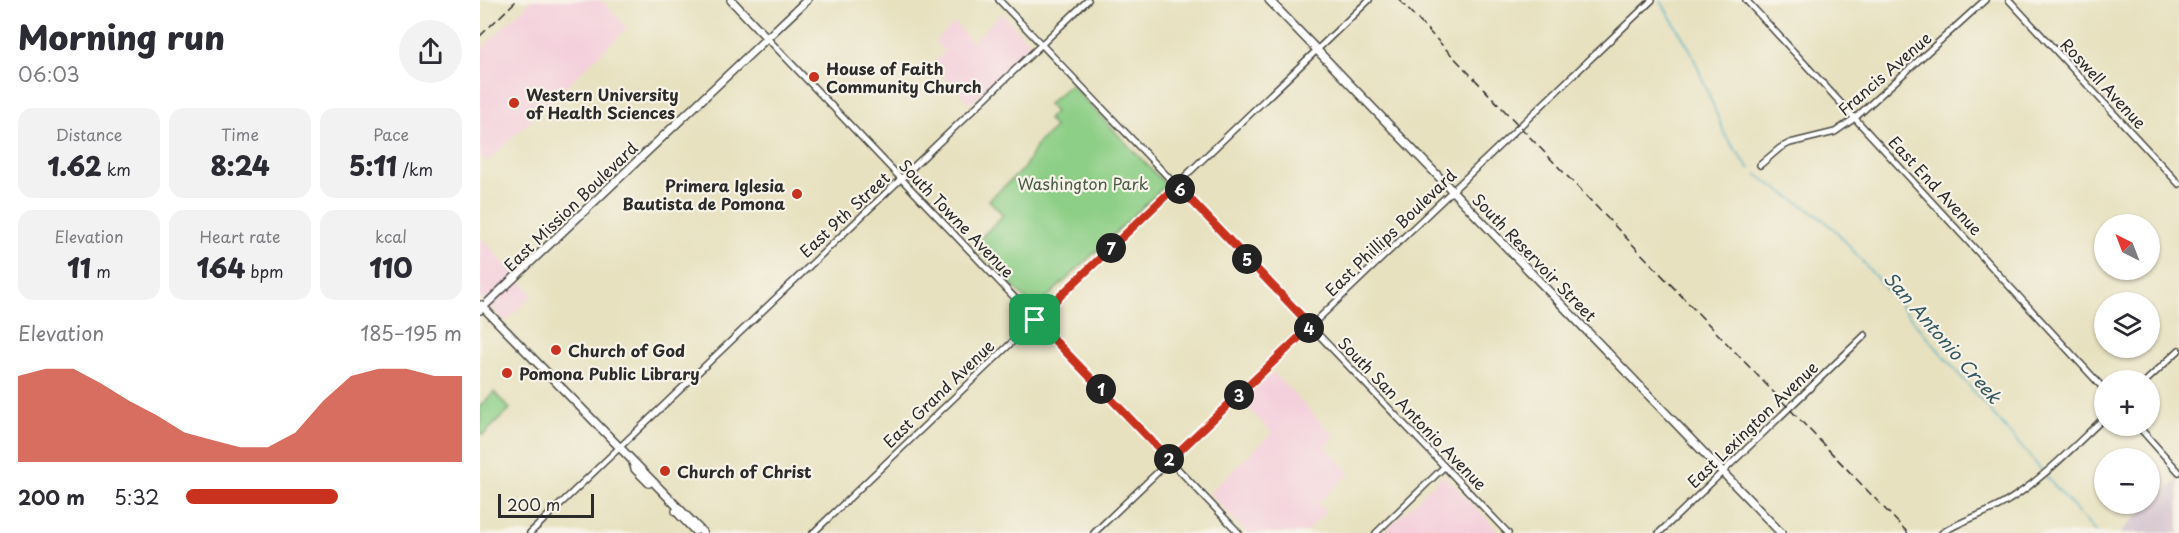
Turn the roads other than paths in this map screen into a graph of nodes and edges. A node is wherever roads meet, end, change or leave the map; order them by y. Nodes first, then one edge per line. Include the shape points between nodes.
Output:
1 (731, 0) edge
2 (807, 0) edge
3 (999, 0) edge
4 (1088, 0) edge
5 (1269, 0) edge
6 (1369, 0) edge
7 (1652, 0) edge
8 (1746, 0) edge
9 (1984, 0) edge
10 (2009, 0) edge
11 (767, 38) junction
12 (1041, 44) junction
13 (1318, 50) junction
14 (1855, 118) junction
15 (1760, 165) dead end
16 (901, 179) junction
17 (2179, 184) edge
18 (1177, 185) junction
19 (1452, 191) junction
20 (481, 307) edge
21 (1035, 320) junction
22 (1311, 326) junction
23 (1865, 335) dead end
24 (2179, 350) edge
25 (2158, 370) edge
26 (2094, 378) edge
27 (2094, 427) edge
28 (2147, 436) edge
29 (618, 447) junction
30 (1170, 460) junction
31 (633, 463) junction
32 (1444, 467) junction
33 (1722, 471) junction
34 (2179, 472) edge
35 (530, 533) edge
36 (697, 533) edge
37 (703, 533) edge
38 (813, 533) edge
39 (1094, 533) edge
40 (1239, 533) edge
41 (1376, 533) edge
42 (1509, 533) edge
43 (1659, 533) edge
44 (1781, 533) edge
45 (1942, 533) edge

1 - 11 main road, South Towne Avenue
2 - 11 main road, East Mission Boulevard
3 - 12 street, South San Antonio Avenue
4 - 12 street, East 9th Street
5 - 13 main road, South Reservoir Street
6 - 13 street, East Grand Avenue
7 - 19 street, East Phillips Boulevard
8 - 14 street, East End Avenue
9 - 14 street, Francis Avenue
10 - 17 street, Roswell Avenue
11 - 16 street, South Towne Avenue
11 - 20 main road, East Mission Boulevard
12 - 16 street, East 9th Street
12 - 18 street, South San Antonio Avenue
13 - 18 street, East Grand Avenue
13 - 19 main road, South Reservoir Street
14 - 15 street, Francis Avenue via 1835,132 1790,143
14 - 26 street, East End Avenue
16 - 21 street, South Towne Avenue
16 - 29 street, East 9th Street
18 - 21 street, East Grand Avenue
18 - 22 street, South San Antonio Avenue
19 - 22 street, East Phillips Boulevard
19 - 33 main road, South Reservoir Street
20 - 29 main road
21 - 30 street, South Towne Avenue
21 - 38 street, East Grand Avenue
22 - 30 street, East Phillips Boulevard
22 - 32 street, South San Antonio Avenue
23 - 33 street, East Lexington Avenue
24 - 25 street
27 - 45 street via 2016,496
28 - 34 street
29 - 31 main road
29 - 35 street, East 9th Street
30 - 39 street, East Phillips Boulevard
30 - 40 street, South Towne Avenue
31 - 36 main road
31 - 37 main road
32 - 41 street
32 - 42 street, South San Antonio Avenue
33 - 43 street, East Lexington Avenue
33 - 44 main road, South Reservoir Street

